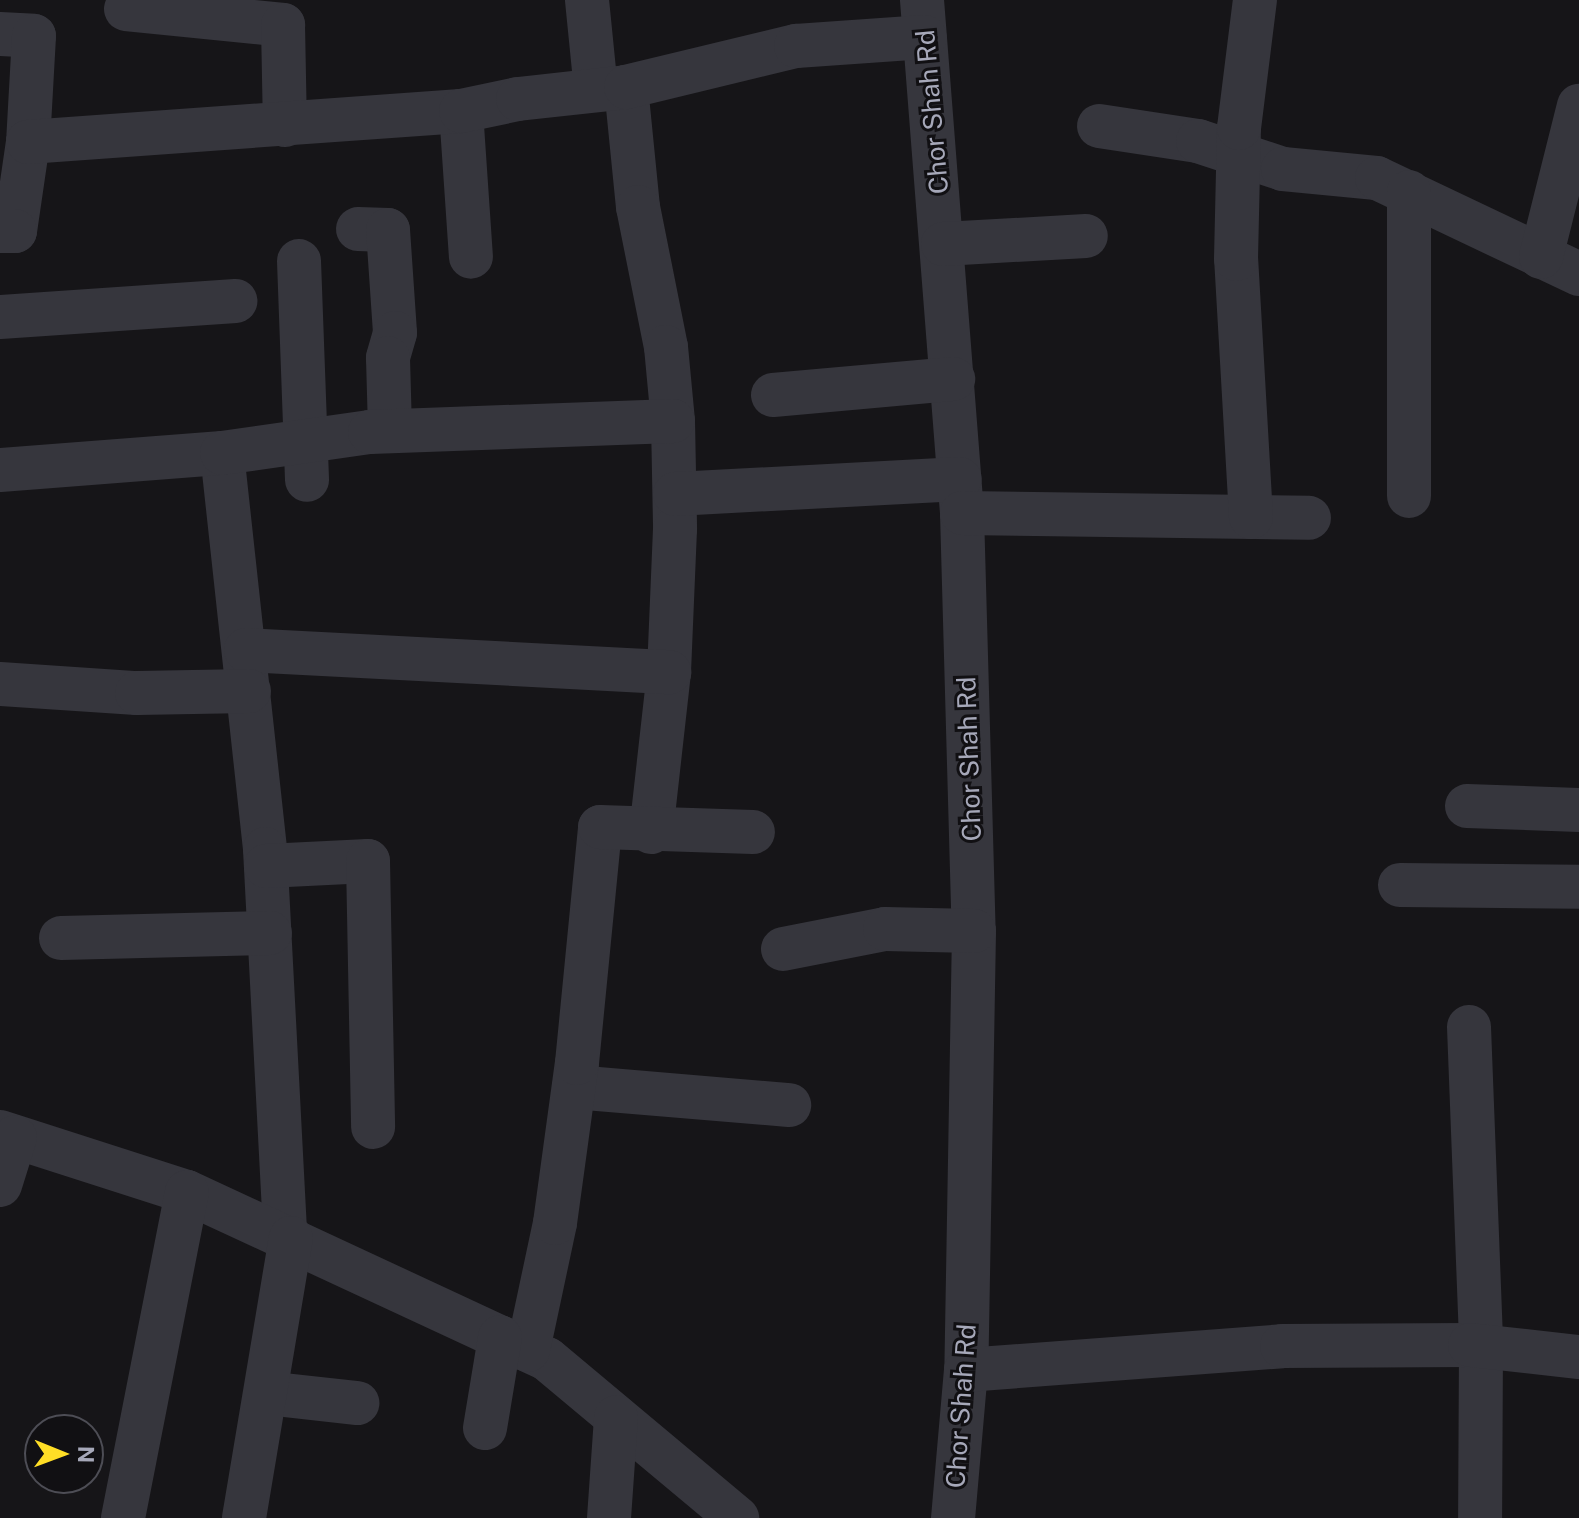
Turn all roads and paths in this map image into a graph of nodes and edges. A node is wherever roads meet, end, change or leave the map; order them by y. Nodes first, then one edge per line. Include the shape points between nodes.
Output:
1 (587, 0) edge
2 (1255, 0) edge
3 (126, 9) dead end
4 (924, 18) edge
5 (0, 34) edge
6 (611, 89) junction
7 (1579, 106) edge
8 (461, 111) junction
9 (285, 125) junction
10 (1099, 126) dead end
11 (28, 142) junction
12 (1238, 157) junction
13 (1409, 192) junction
14 (358, 229) dead end
15 (0, 231) edge
16 (1086, 236) dead end
17 (943, 244) junction
18 (471, 257) dead end
19 (299, 261) dead end
20 (1560, 266) edge
21 (235, 301) dead end
22 (0, 317) edge
23 (953, 379) junction
24 (773, 395) dead end
25 (673, 421) junction
26 (390, 431) junction
27 (222, 453) junction
28 (306, 461) junction
29 (0, 470) edge
30 (675, 494) junction
31 (961, 496) junction
32 (1409, 496) dead end
33 (1251, 517) junction
34 (1309, 518) dead end
35 (248, 670) junction
36 (669, 672) junction
37 (0, 684) edge
38 (1467, 806) dead end
39 (1579, 810) edge
40 (651, 832) junction
41 (753, 832) dead end
42 (266, 866) junction
43 (1400, 885) dead end
44 (1579, 887) edge
45 (974, 931) junction
46 (270, 933) junction
47 (61, 938) dead end
48 (783, 949) dead end
49 (1469, 1027) dead end
50 (574, 1087) junction
51 (789, 1105) dead end
52 (373, 1127) dead end
53 (7, 1134) edge
54 (0, 1185) edge
55 (187, 1192) junction
56 (288, 1237) junction
57 (514, 1343) junction
58 (1481, 1346) junction
59 (1579, 1357) edge
60 (966, 1370) junction
61 (266, 1393) junction
62 (357, 1403) dead end
63 (616, 1417) junction
64 (485, 1428) dead end
65 (123, 1518) edge
66 (244, 1518) edge
67 (609, 1518) edge
68 (737, 1518) edge
69 (953, 1518) edge
70 (1480, 1518) edge

1 - 6 street
2 - 12 street
3 - 9 street via 283,25
4 - 6 street
4 - 17 street, Chor Shah Rd
5 - 11 street via 34,36
6 - 8 street
6 - 25 street via 666,347
7 - 20 street
8 - 9 street
8 - 18 street
9 - 11 street
10 - 12 street via 1198,141
11 - 15 street via 15,231
12 - 13 street via 1283,169 1377,178
12 - 33 street via 1236,259
13 - 20 street
13 - 32 street
14 - 26 street via 388,230 395,333 388,358
16 - 17 street
17 - 23 street, Chor Shah Rd
19 - 28 street
21 - 22 street
23 - 24 street
23 - 31 street, Chor Shah Rd
25 - 26 street
25 - 30 street
26 - 28 street
27 - 28 street
27 - 29 street
27 - 35 street
30 - 31 street
30 - 36 street
31 - 33 street
31 - 45 street, Chor Shah Rd
33 - 34 street
35 - 36 street
35 - 37 street via 137,693
35 - 42 street
36 - 40 street
38 - 39 street
40 - 41 street
40 - 50 street via 600,827
42 - 46 street
42 - 52 street via 368,861
43 - 44 street
45 - 48 street via 885,929
45 - 60 street, Chor Shah Rd
46 - 47 street
46 - 56 street
49 - 58 street
50 - 51 street
50 - 57 street via 555,1223
53 - 54 street
53 - 55 street
55 - 56 street
55 - 65 street
56 - 57 street
56 - 61 street
57 - 63 street via 547,1359
57 - 64 street
58 - 59 street
58 - 60 street via 1282,1346
58 - 70 street
60 - 69 street, Chor Shah Rd
61 - 62 street
61 - 66 street
63 - 67 street
63 - 68 street

